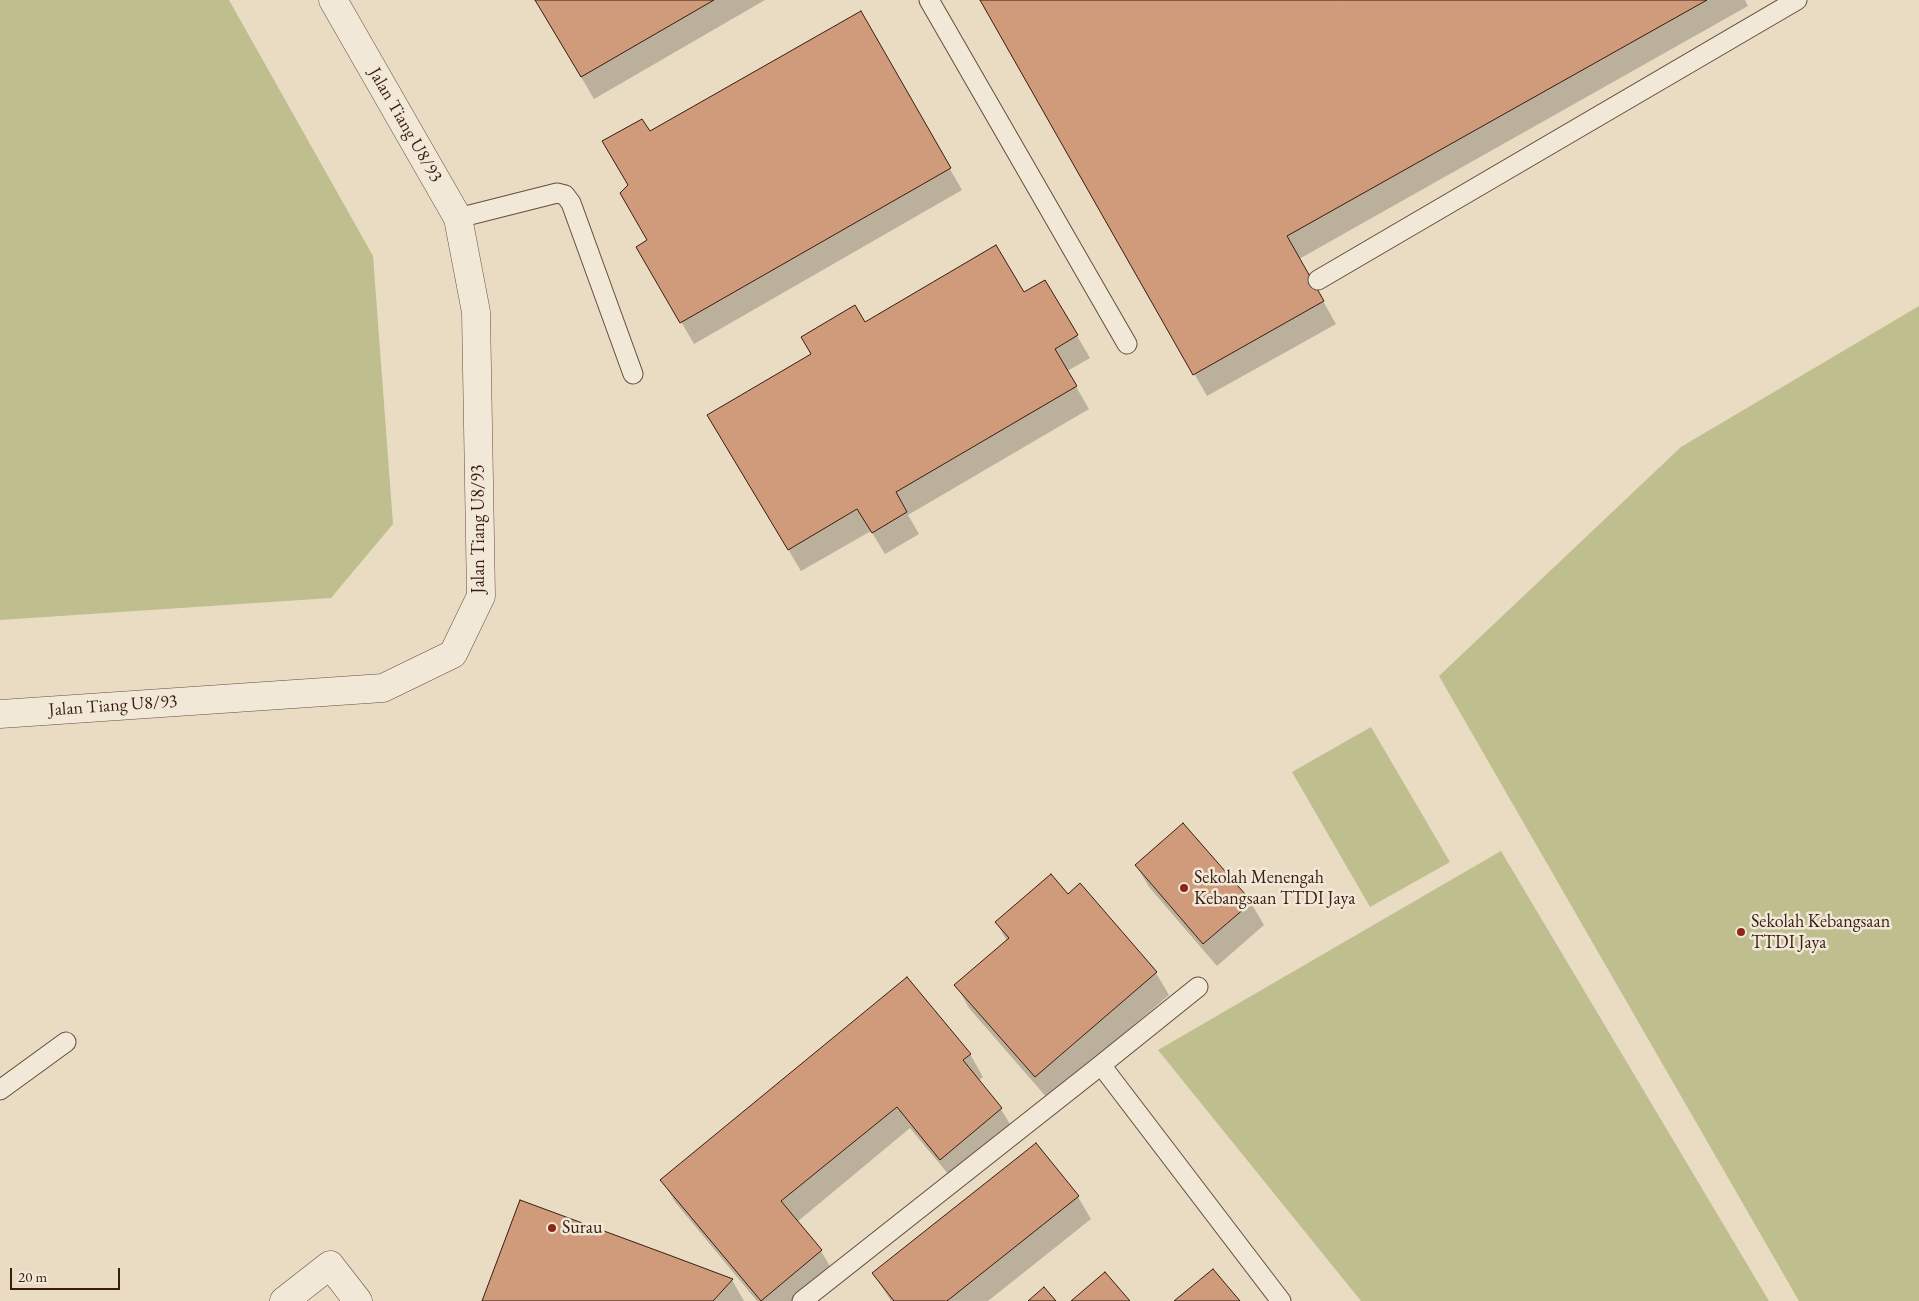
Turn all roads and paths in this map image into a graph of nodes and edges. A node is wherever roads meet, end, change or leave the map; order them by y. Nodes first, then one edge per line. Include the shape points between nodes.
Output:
1 (333, 0) edge
2 (929, 0) edge
3 (1797, 0) edge
4 (458, 218) junction
5 (1318, 280) dead end
6 (1127, 344) dead end
7 (633, 374) dead end
8 (0, 714) edge
9 (1198, 987) dead end
10 (66, 1042) dead end
11 (1101, 1064) junction
12 (0, 1090) edge
13 (284, 1301) edge
14 (358, 1301) edge
15 (802, 1301) edge
16 (1281, 1301) edge

1 - 4 street, Jalan Tiang U8/93
2 - 6 lane
3 - 5 lane
4 - 7 lane via 557,193 565,195 571,203
4 - 8 street, Jalan Tiang U8/93 via 476,312 481,596 453,654 383,688
9 - 11 lane
10 - 12 lane
11 - 15 lane
11 - 16 lane
13 - 14 street via 330,1265

